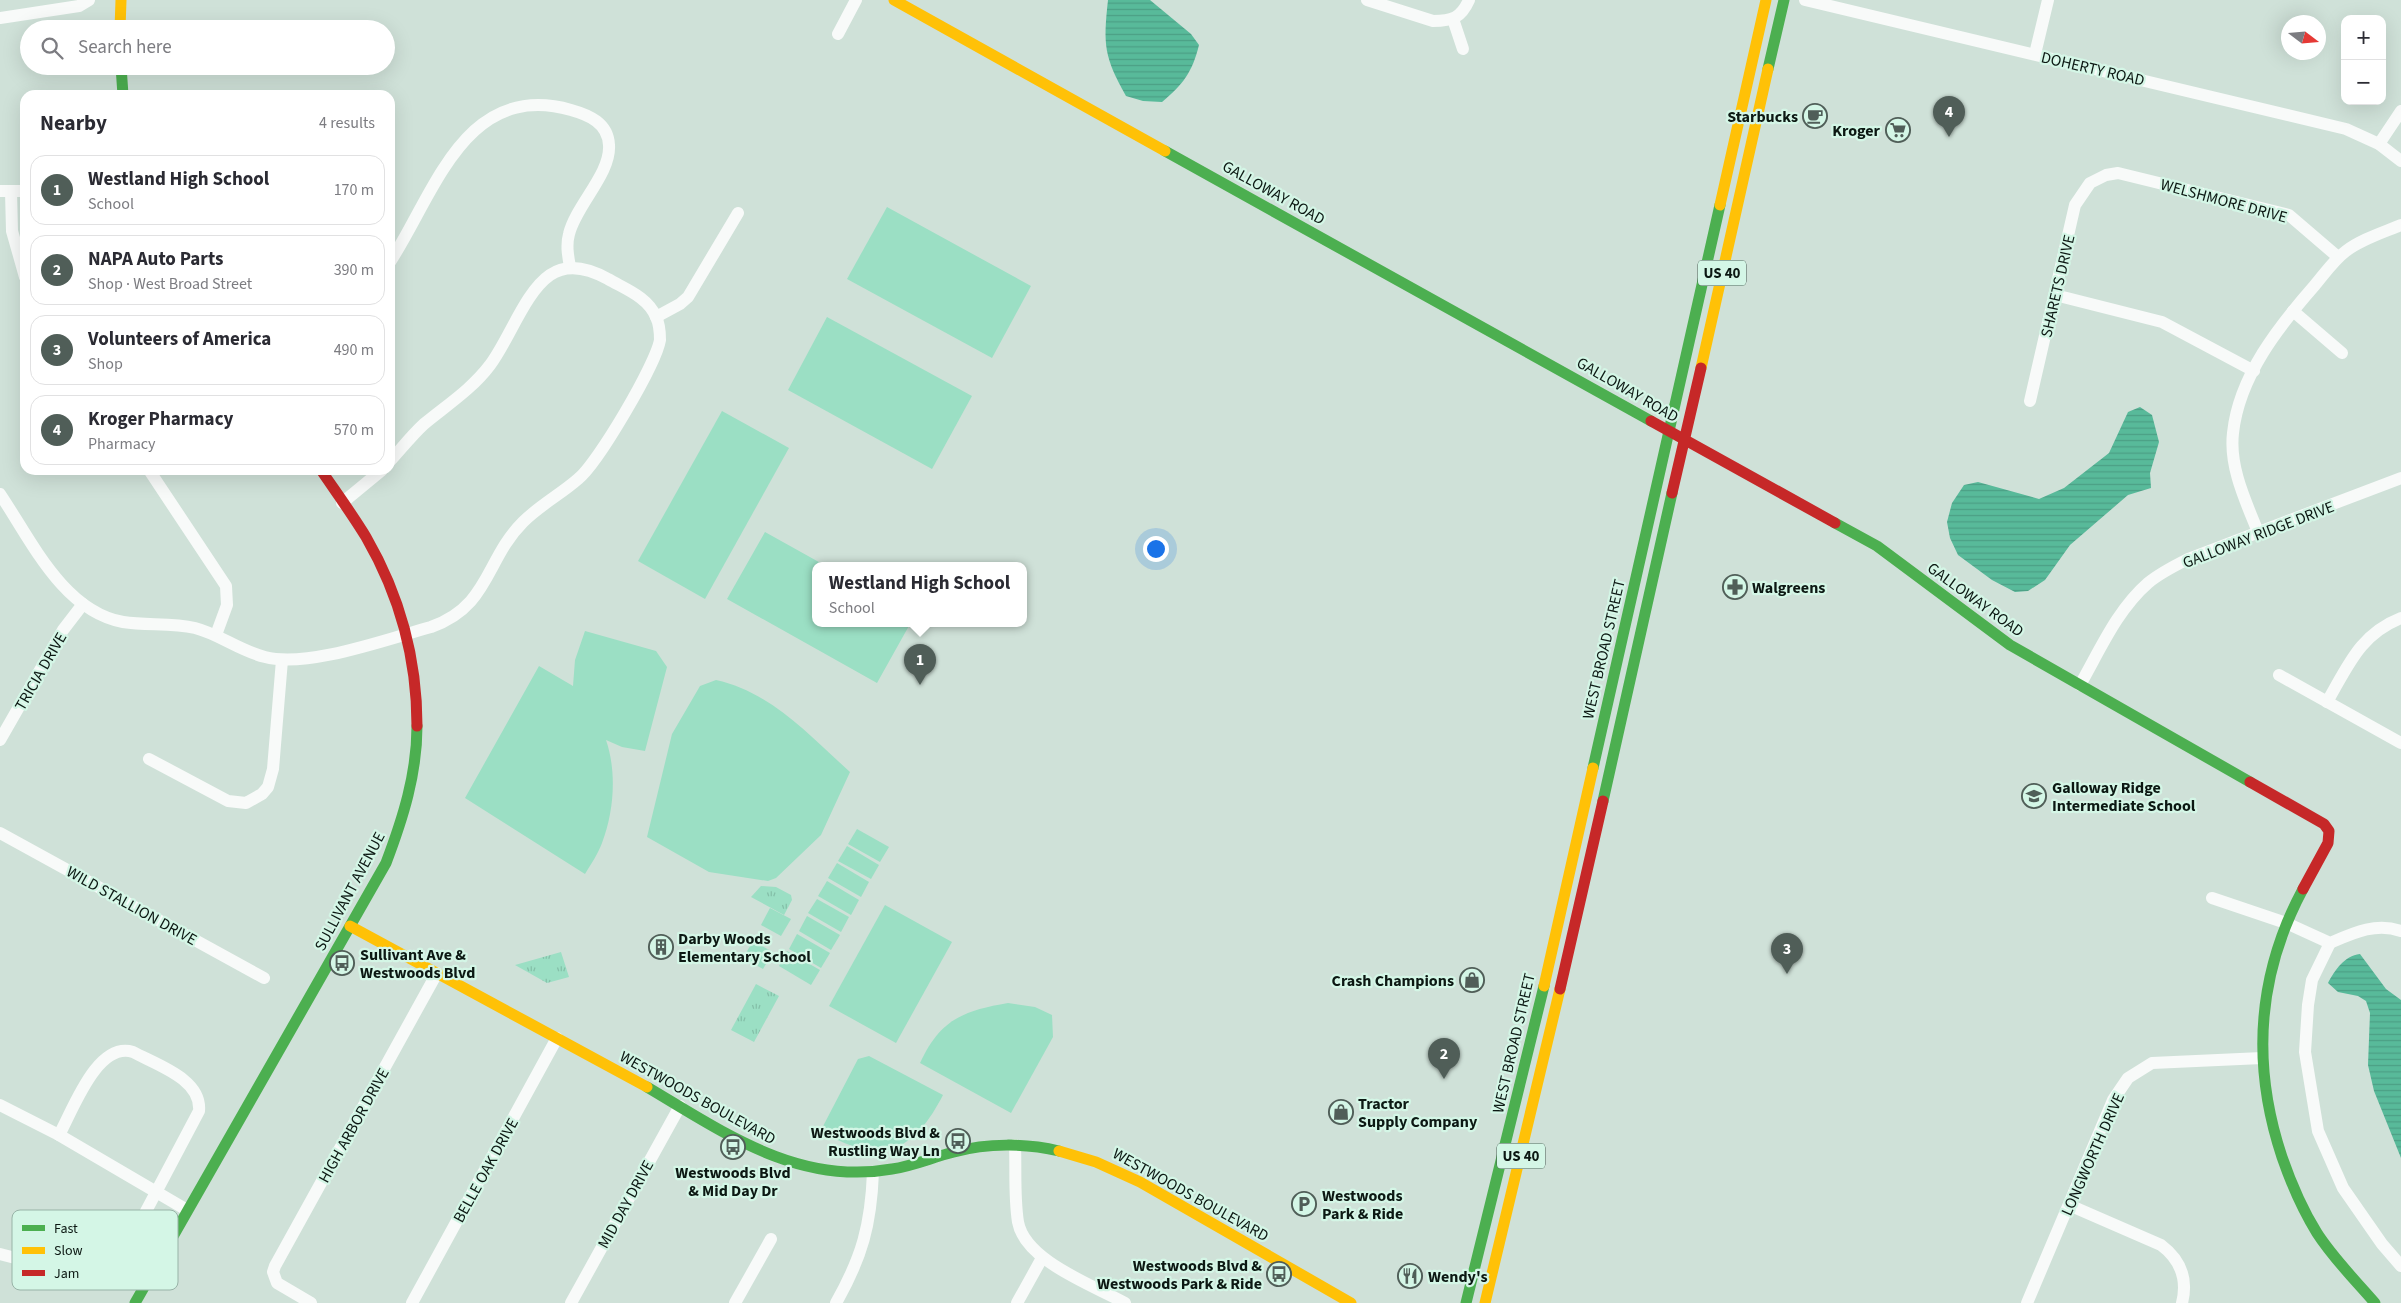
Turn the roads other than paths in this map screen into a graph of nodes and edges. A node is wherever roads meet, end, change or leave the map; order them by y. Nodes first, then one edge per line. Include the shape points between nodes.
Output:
1 (89, 0) edge
2 (121, 0) edge
3 (856, 0) edge
4 (894, 0) edge
5 (1367, 0) edge
6 (1469, 0) edge
7 (1766, 0) edge
8 (1784, 0) edge
9 (1805, 0) edge
10 (2048, 0) edge
11 (0, 18) edge
12 (1453, 19) junction
13 (120, 20) edge
14 (838, 34) dead end
15 (1464, 49) dead end
16 (2035, 54) junction
17 (121, 75) edge
18 (122, 90) edge
19 (2401, 111) edge
20 (2379, 144) junction
21 (2401, 161) edge
22 (2097, 178) joint
23 (20, 191) edge
24 (6, 192) edge
25 (738, 213) dead end
26 (2401, 225) edge
27 (395, 253) edge
28 (2338, 257) junction
29 (20, 259) edge
30 (570, 267) junction
31 (2055, 294) junction
32 (2292, 311) junction
33 (656, 316) junction
34 (2342, 353) dead end
35 (2254, 371) junction
36 (2030, 400) dead end
37 (1669, 431) junction
38 (1684, 440) junction
39 (395, 456) edge
40 (152, 475) edge
41 (323, 475) edge
42 (376, 475) edge
43 (2401, 478) edge
44 (1, 497) edge
45 (342, 502) junction
46 (2258, 532) junction
47 (83, 604) junction
48 (2401, 618) edge
49 (408, 633) junction
50 (216, 635) junction
51 (282, 660) junction
52 (2279, 675) dead end
53 (2080, 685) junction
54 (2327, 702) junction
55 (0, 740) edge
56 (2401, 743) edge
57 (149, 759) dead end
58 (0, 833) edge
59 (2212, 898) dead end
60 (2286, 923) junction
61 (350, 926) junction
62 (2401, 931) edge
63 (2330, 943) junction
64 (437, 973) junction
65 (264, 978) dead end
66 (558, 1038) junction
67 (2262, 1058) junction
68 (0, 1105) edge
69 (680, 1106) junction
70 (59, 1136) junction
71 (1016, 1145) junction
72 (873, 1172) junction
73 (156, 1192) junction
74 (2069, 1205) junction
75 (147, 1210) edge
76 (187, 1210) junction
77 (178, 1226) edge
78 (771, 1239) dead end
79 (1042, 1258) junction
80 (2401, 1266) edge
81 (143, 1290) edge
82 (739, 1302) edge
83 (136, 1303) edge
84 (310, 1303) edge
85 (412, 1303) edge
86 (571, 1303) edge
87 (836, 1303) edge
88 (1017, 1303) edge
89 (1125, 1303) edge
90 (1351, 1303) edge
91 (1466, 1303) edge
92 (1485, 1303) edge
93 (2027, 1303) edge
94 (2182, 1303) edge
95 (2375, 1303) edge

1 - 11 street via 79,6
2 - 13 street
3 - 14 street
4 - 37 street, GALLOWAY ROAD
5 - 12 street via 1433,21
6 - 12 street via 1464,12
7 - 37 street, WEST BROAD STREET / US 40
8 - 38 street, WEST BROAD STREET / US 40
9 - 16 street, DOHERTY ROAD
10 - 16 street
12 - 15 street
16 - 20 street, DOHERTY ROAD via 2346,129
17 - 18 street
19 - 20 street
20 - 21 street, DOHERTY ROAD
22 - 28 street, WELSHMORE DRIVE via 2118,173 2283,213 2294,218
22 - 31 street, SHARETS DRIVE via 2085,187 2076,206
23 - 24 street
24 - 29 street
25 - 33 street via 688,297
26 - 28 street via 2359,242
27 - 30 street via 466,136 502,111 543,104 597,120 610,144 606,164 569,233
28 - 32 street
30 - 33 street via 596,272 636,294
30 - 39 street via 550,274 543,281 491,364 468,389 422,426
31 - 35 street via 2162,322
31 - 36 street, SHARETS DRIVE
32 - 34 street
32 - 35 street
33 - 49 street via 660,339 650,364 591,466 522,523 466,608 450,620
35 - 46 street via 2238,410 2233,434 2239,483
37 - 38 street, GALLOWAY ROAD
37 - 91 street, WEST BROAD STREET / US 40 via 1527,1062
38 - 53 street, GALLOWAY ROAD via 1877,546 2010,645
38 - 92 street, WEST BROAD STREET / US 40 via 1533,1108
40 - 50 street via 226,586 227,605
41 - 45 street, SULLIVANT AVENUE
42 - 45 street
43 - 46 street, GALLOWAY RIDGE DRIVE
44 - 47 street via 57,579
45 - 49 street, SULLIVANT AVENUE via 382,568
46 - 53 street, GALLOWAY RIDGE DRIVE via 2188,559 2149,582 2119,617
47 - 50 street via 122,622 179,625
47 - 55 street, TRICIA DRIVE via 63,630
48 - 54 street via 2370,635 2360,646
49 - 51 street via 315,658
49 - 61 street, SULLIVANT AVENUE via 418,691 416,765 396,839
50 - 51 street via 250,652
51 - 57 street via 272,769 268,787 262,794 246,803 228,802
52 - 54 street
53 - 60 street, GALLOWAY ROAD via 2324,824 2329,831 2328,842
54 - 56 street
58 - 65 street, WILD STALLION DRIVE
59 - 60 street
60 - 63 street
60 - 67 street via 2270,977
61 - 64 street, WESTWOODS BOULEVARD
61 - 76 street, SULLIVANT AVENUE
62 - 63 street via 2368,928
63 - 80 street via 2312,980 2305,1052 2318,1131 2343,1188
64 - 66 street, WESTWOODS BOULEVARD
64 - 84 street, HIGH ARBOR DRIVE via 275,1266 274,1279 281,1287
66 - 69 street, WESTWOODS BOULEVARD
66 - 85 street, BELLE OAK DRIVE
67 - 74 street, LONGWORTH DRIVE via 2152,1064 2128,1078 2114,1100
67 - 95 street via 2279,1147 2294,1189 2316,1232
68 - 70 street
69 - 72 street, WESTWOODS BOULEVARD via 783,1161 819,1170
69 - 86 street, MID DAY DRIVE
70 - 73 street
70 - 73 street via 100,1062 109,1055 126,1050 134,1052 178,1077 198,1096 199,1111
71 - 72 street, WESTWOODS BOULEVARD via 962,1150
71 - 79 street via 1018,1223 1025,1239
71 - 90 street, WESTWOODS BOULEVARD via 1070,1152 1107,1165
72 - 87 street via 868,1225 861,1253
73 - 75 street
73 - 76 street
74 - 93 street, LONGWORTH DRIVE
74 - 94 street via 2161,1245 2178,1261 2185,1283
76 - 77 street, SULLIVANT AVENUE
78 - 82 street
79 - 88 street
79 - 89 street
81 - 83 street, SULLIVANT AVENUE

